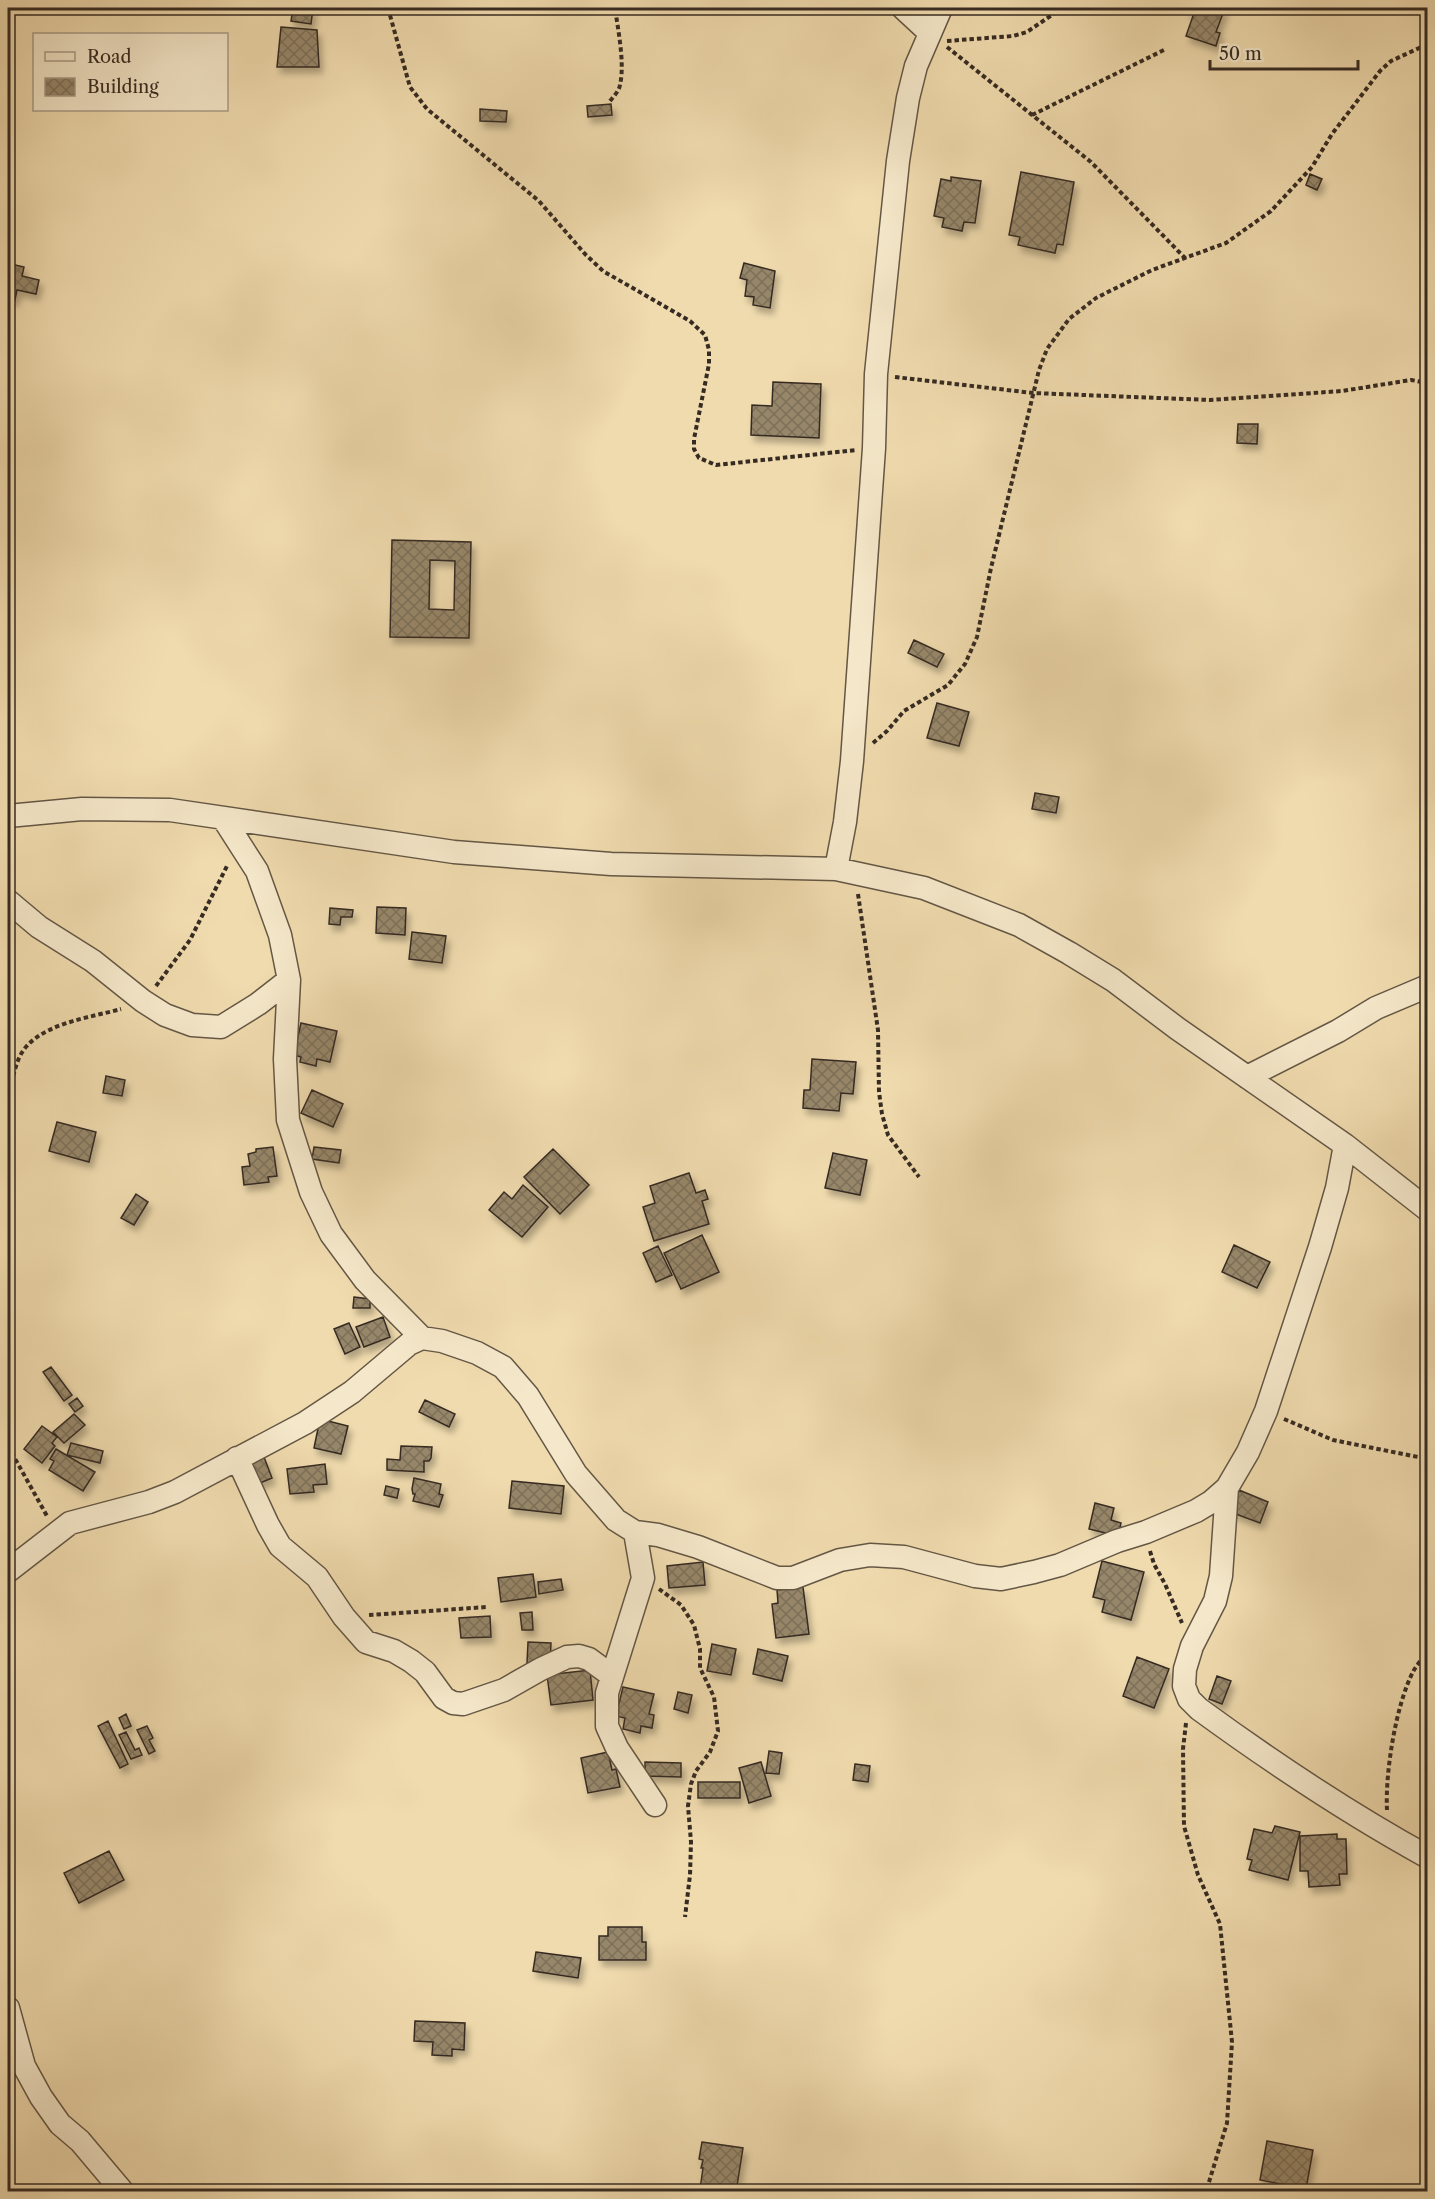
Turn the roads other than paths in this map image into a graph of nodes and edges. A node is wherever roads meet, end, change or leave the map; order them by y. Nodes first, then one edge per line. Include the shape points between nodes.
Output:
1 (903, 8) edge
2 (941, 8) edge
3 (930, 33) junction
4 (8, 816) edge
5 (223, 818) junction
6 (842, 870) junction
7 (8, 901) edge
8 (289, 980) junction
9 (1428, 986) edge
10 (1247, 1077) junction
11 (1345, 1145) junction
12 (1428, 1209) edge
13 (422, 1338) junction
14 (237, 1458) junction
15 (1227, 1488) junction
16 (635, 1532) junction
17 (8, 1571) edge
18 (612, 1676) junction
19 (655, 1805) dead end
20 (1428, 1857) edge
21 (8, 2008) edge
22 (123, 2192) edge

1 - 3 street
2 - 3 street
3 - 6 street via 908,98 890,228 876,374 874,448
4 - 5 street via 129,809
5 - 6 street via 454,852 611,864
5 - 8 street via 257,871 280,935
6 - 10 street via 924,888 1019,925 1113,980
7 - 8 street via 143,1001 192,1025 221,1027
8 - 13 street via 285,1059 288,1120 311,1192 331,1234 364,1280
9 - 10 street via 1376,1008
10 - 11 street
11 - 12 street
11 - 15 street via 1320,1247 1266,1411
13 - 14 street via 305,1423
13 - 16 street via 477,1353 503,1367 528,1396 576,1474 616,1520
14 - 17 street via 175,1492 82,1519 56,1532
14 - 18 street via 280,1546 317,1577 366,1642 411,1661 425,1672 444,1698 464,1704 567,1657 589,1659
15 - 16 street via 1211,1502 1146,1532 1060,1565 1001,1579 904,1557 870,1555 840,1560 794,1578 777,1578 699,1547
15 - 20 street via 1219,1584 1185,1669 1184,1686 1189,1699 1271,1762
16 - 18 street via 643,1578
18 - 19 street via 607,1693 607,1726 616,1748
21 - 22 street via 24,2066 41,2097 60,2124 88,2149

